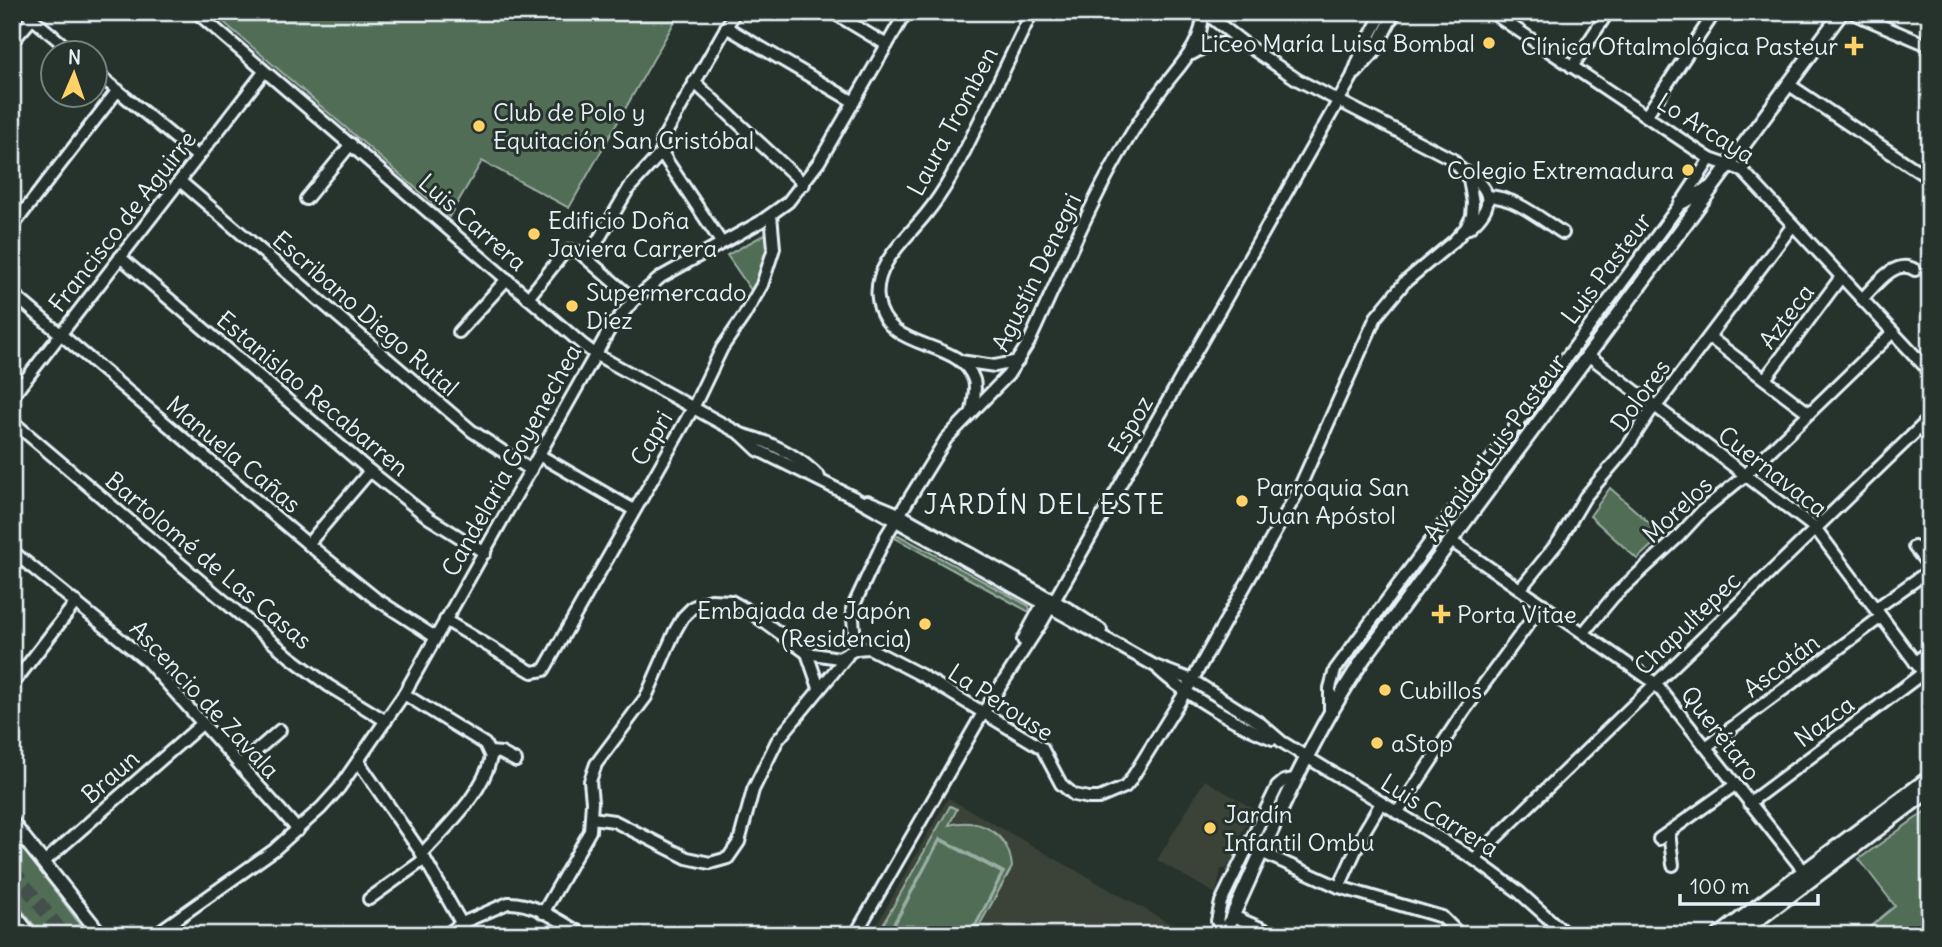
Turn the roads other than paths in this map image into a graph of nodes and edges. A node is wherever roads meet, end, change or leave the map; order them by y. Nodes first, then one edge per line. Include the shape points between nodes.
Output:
1 (196, 12) edge
2 (734, 12) edge
3 (832, 12) edge
4 (906, 12) edge
5 (1032, 12) edge
6 (1204, 12) edge
7 (1383, 12) edge
8 (1395, 12) edge
9 (1608, 12) edge
10 (1715, 12) edge
11 (1842, 12) edge
12 (1850, 12) edge
13 (1497, 14) edge
14 (28, 16) edge
15 (726, 27) junction
16 (55, 38) edge
17 (12, 42) edge
18 (1245, 44) junction
19 (887, 45) junction
20 (1930, 46) edge
21 (1187, 58) junction
22 (1572, 66) junction
23 (264, 72) junction
24 (1352, 77) junction
25 (108, 82) edge
26 (694, 82) junction
27 (1788, 84) junction
28 (118, 90) junction
29 (854, 102) junction
30 (1338, 102) junction
31 (1646, 116) junction
32 (351, 144) junction
33 (662, 152) junction
34 (198, 157) junction
35 (1710, 159) junction
36 (1730, 165) junction
37 (1464, 170) junction
38 (1930, 180) edge
39 (180, 181) junction
40 (804, 184) junction
41 (1713, 186) junction
42 (1487, 196) junction
43 (306, 199) dead end
44 (1681, 203) junction
45 (771, 215) junction
46 (1793, 225) junction
47 (12, 227) edge
48 (1563, 233) dead end
49 (1454, 241) junction
50 (721, 242) junction
51 (120, 257) junction
52 (585, 257) junction
53 (1915, 270) dead end
54 (1841, 277) junction
55 (507, 279) junction
56 (12, 293) edge
57 (528, 298) junction
58 (1862, 299) junction
59 (634, 300) junction
60 (459, 332) dead end
61 (1893, 332) junction
62 (61, 335) junction
63 (1709, 337) junction
64 (595, 354) junction
65 (1588, 355) junction
66 (958, 360) junction
67 (1018, 361) junction
68 (1930, 372) edge
69 (1765, 379) junction
70 (12, 397) edge
71 (1655, 406) junction
72 (694, 408) junction
73 (972, 412) junction
74 (1808, 413) junction
75 (1930, 418) edge
76 (12, 421) edge
77 (539, 455) junction
78 (531, 470) junction
79 (370, 471) junction
80 (1745, 475) junction
81 (634, 510) junction
82 (897, 518) junction
83 (1816, 529) junction
84 (1451, 541) junction
85 (308, 544) junction
86 (1914, 547) dead end
87 (12, 551) edge
88 (485, 553) junction
89 (1930, 568) edge
90 (1521, 588) junction
91 (1047, 601) junction
92 (76, 602) junction
93 (1543, 604) junction
94 (1878, 613) junction
95 (445, 620) junction
96 (1584, 632) junction
97 (435, 637) junction
98 (1930, 651) edge
99 (851, 652) junction
100 (807, 653) junction
101 (1915, 662) junction
102 (1927, 678) edge
103 (1655, 683) junction
104 (12, 685) edge
105 (1189, 685) junction
106 (819, 688) junction
107 (404, 694) junction
108 (983, 713) junction
109 (1329, 713) junction
110 (386, 721) junction
111 (203, 723) junction
112 (280, 730) dead end
113 (1706, 747) junction
114 (490, 752) junction
115 (1306, 757) junction
116 (358, 761) junction
117 (516, 761) dead end
118 (240, 765) junction
119 (1930, 777) edge
120 (1297, 778) junction
121 (1735, 785) junction
122 (1930, 790) edge
123 (1381, 803) junction
124 (1749, 803) junction
125 (1397, 813) junction
126 (592, 818) junction
127 (12, 822) edge
128 (298, 830) junction
129 (1670, 832) junction
130 (1659, 839) dead end
131 (1263, 853) junction
132 (423, 856) junction
133 (1474, 859) junction
134 (44, 862) junction
135 (1673, 865) dead end
136 (1804, 871) junction
137 (1339, 887) junction
138 (369, 899) dead end
139 (12, 912) edge
140 (543, 913) junction
141 (1233, 916) junction
142 (462, 923) junction
143 (1224, 934) edge
144 (1565, 934) edge
145 (30, 935) edge
146 (100, 935) edge
147 (154, 935) edge
148 (446, 935) edge
149 (468, 935) edge
150 (584, 935) edge
151 (855, 935) edge
152 (1277, 935) edge
153 (1460, 935) edge
154 (1719, 935) edge
155 (1738, 935) edge

1 - 23 street, Luis Carrera
2 - 15 street
3 - 19 street
4 - 19 street, Candelaria Goyenechea
5 - 66 street, Laura Tromben via 946,187 879,277 878,303 891,326
6 - 18 street
6 - 21 street, Agustín Denegri via 1201,35
7 - 24 street, Espoz
8 - 24 street, Espoz via 1373,54
9 - 22 street
10 - 31 street
11 - 27 main road, Avenida Luis Pasteur
12 - 20 street
13 - 22 street, Lo Arcaya
14 - 16 street
14 - 17 street
15 - 26 street
15 - 29 street
18 - 21 street, Agustín Denegri via 1210,44
18 - 30 street
19 - 29 street, Candelaria Goyenechea
21 - 67 street, Agustín Denegri via 1110,167
22 - 31 street, Lo Arcaya
23 - 32 street, Luis Carrera
23 - 34 street, Francisco de Aguirre
24 - 30 street, Espoz
25 - 28 street
26 - 33 street via 668,125
26 - 40 street
27 - 36 main road, Avenida Luis Pasteur
27 - 38 street
28 - 34 street
28 - 47 street
29 - 40 street, Candelaria Goyenechea
30 - 37 street via 1436,150
30 - 91 street, Espoz
31 - 35 street, Lo Arcaya
32 - 43 street
32 - 55 street, Luis Carrera
33 - 50 street
33 - 52 street via 629,188
34 - 39 street, Francisco de Aguirre
35 - 36 street, Lo Arcaya
35 - 44 street, Luis Pasteur
36 - 41 main road, Avenida Luis Pasteur
36 - 46 street, Lo Arcaya via 1744,173
37 - 42 street via 1481,183
37 - 49 street via 1472,191 1472,216
39 - 51 street, Francisco de Aguirre
39 - 78 street, Escribano Diego Rutal via 472,431
40 - 45 street, Candelaria Goyenechea
41 - 44 main road
41 - 65 main road, Avenida Luis Pasteur
42 - 48 street via 1511,200
42 - 49 street, La Perouse via 1481,216
44 - 109 street, Luis Pasteur via 1335,670
45 - 50 street, Candelaria Goyenechea
45 - 72 street, Capri via 775,240 769,268 722,348
46 - 54 street, Lo Arcaya
46 - 63 street, Dolores
49 - 105 street, La Perouse via 1405,282 1376,317 1296,495
50 - 59 street, Candelaria Goyenechea via 661,277
51 - 62 street, Francisco de Aguirre
51 - 79 street, Estanislao Recabarren
52 - 57 street via 567,251
52 - 59 street
53 - 58 street via 1905,265 1895,268
54 - 58 street, Lo Arcaya
54 - 69 street, Azteca
55 - 57 street, Luis Carrera
55 - 60 street
56 - 62 street, Manuela Cañas
57 - 64 street, Luis Carrera
58 - 61 street, Lo Arcaya
59 - 64 street, Candelaria Goyenechea
61 - 68 street, Lo Arcaya
61 - 74 street, Morelos
62 - 70 street, Francisco de Aguirre
62 - 85 street, Manuela Cañas
63 - 69 street
63 - 71 street, Dolores
64 - 72 street, Luis Carrera
64 - 77 street, Candelaria Goyenechea
65 - 71 street, Cuernavaca
65 - 84 main road, Avenida Luis Pasteur
66 - 67 street, Laura Tromben via 989,366
66 - 73 street via 975,382
67 - 73 street, Agustín Denegri
69 - 74 street
71 - 80 street, Cuernavaca
71 - 90 street, Dolores
72 - 81 street, Capri
72 - 82 street, Luis Carrera via 741,434 766,441 806,464 824,482 875,503
73 - 82 street, Agustín Denegri via 946,439
74 - 80 street, Morelos
75 - 83 street, Chapultepec
76 - 110 street, Bartolomé de Las Casas via 290,657
77 - 78 street, Candelaria Goyenechea
77 - 81 street
78 - 88 street, Candelaria Goyenechea
79 - 85 street
79 - 88 street, Estanislao Recabarren via 429,518
80 - 83 street, Cuernavaca
80 - 96 street, Morelos via 1614,596
81 - 95 street, Capri via 544,670 525,668
82 - 91 street, Luis Carrera
82 - 99 street, Agustín Denegri via 854,601
83 - 94 street, Cuernavaca
83 - 103 street, Chapultepec
84 - 90 street, Querétaro
84 - 109 main road, Avenida Luis Pasteur
85 - 97 street, Manuela Cañas via 375,598
86 - 89 street
87 - 92 street, Ascencio de Zavala
88 - 95 street, Candelaria Goyenechea
89 - 94 street, Ascotán
90 - 93 street, Querétaro
91 - 105 street, Luis Carrera
91 - 108 street, Espoz
92 - 104 street
92 - 111 street, Ascencio de Zavala via 146,660
93 - 96 street, Querétaro
93 - 125 street
94 - 101 street, Cuernavaca
94 - 113 street, Ascotán
95 - 97 street, Candelaria Goyenechea
96 - 103 street, Querétaro
97 - 107 street, Candelaria Goyenechea
98 - 101 street
99 - 100 street, La Perouse via 829,658
99 - 106 street
99 - 108 street, La Perouse via 876,651
100 - 106 street
100 - 126 street, La Perouse via 731,601 711,600 693,607 675,631 646,697 596,764 590,781
101 - 102 street, Cuernavaca
102 - 124 street, Nazca
103 - 113 street, Querétaro
103 - 133 street, Chapultepec
105 - 108 street, La Perouse via 1130,781 1099,798 1080,797 1067,790 1042,748
105 - 115 street, Luis Carrera via 1254,731
106 - 126 street via 770,752 753,790 739,842 728,858 710,863 687,858 614,821
107 - 110 street, Candelaria Goyenechea
107 - 114 street via 485,744
108 - 151 street, Espoz
109 - 115 main road, Avenida Luis Pasteur
110 - 116 street, Candelaria Goyenechea
111 - 118 street, Ascencio de Zavala
111 - 134 street, Braun
112 - 118 street
113 - 121 street, Querétaro
114 - 117 street
114 - 132 street via 489,765 470,797
115 - 120 main road, Avenida Luis Pasteur
115 - 123 street, Luis Carrera
116 - 128 street, Candelaria Goyenechea
116 - 132 street
118 - 128 street, Ascencio de Zavala
119 - 136 main road
120 - 131 main road, Avenida Luis Pasteur
120 - 143 street via 1277,787 1221,902 1217,921
121 - 124 street, Querétaro
121 - 129 street
122 - 155 main road
123 - 125 street, Luis Carrera
123 - 137 street
124 - 136 street, Querétaro
125 - 133 street, Luis Carrera
126 - 140 street, La Perouse via 587,840
127 - 134 main road
128 - 147 street, Candelaria Goyenechea
129 - 130 street
129 - 135 street
131 - 137 street
131 - 141 main road, Avenida Luis Pasteur
132 - 138 street
132 - 142 street
133 - 144 street, Luis Carrera
134 - 146 main road
136 - 154 main road
137 - 153 street via 1442,917
139 - 145 main road
140 - 142 street via 508,903
140 - 150 street
141 - 143 main road, Avenida Luis Pasteur
141 - 152 street
142 - 148 street
142 - 149 street

